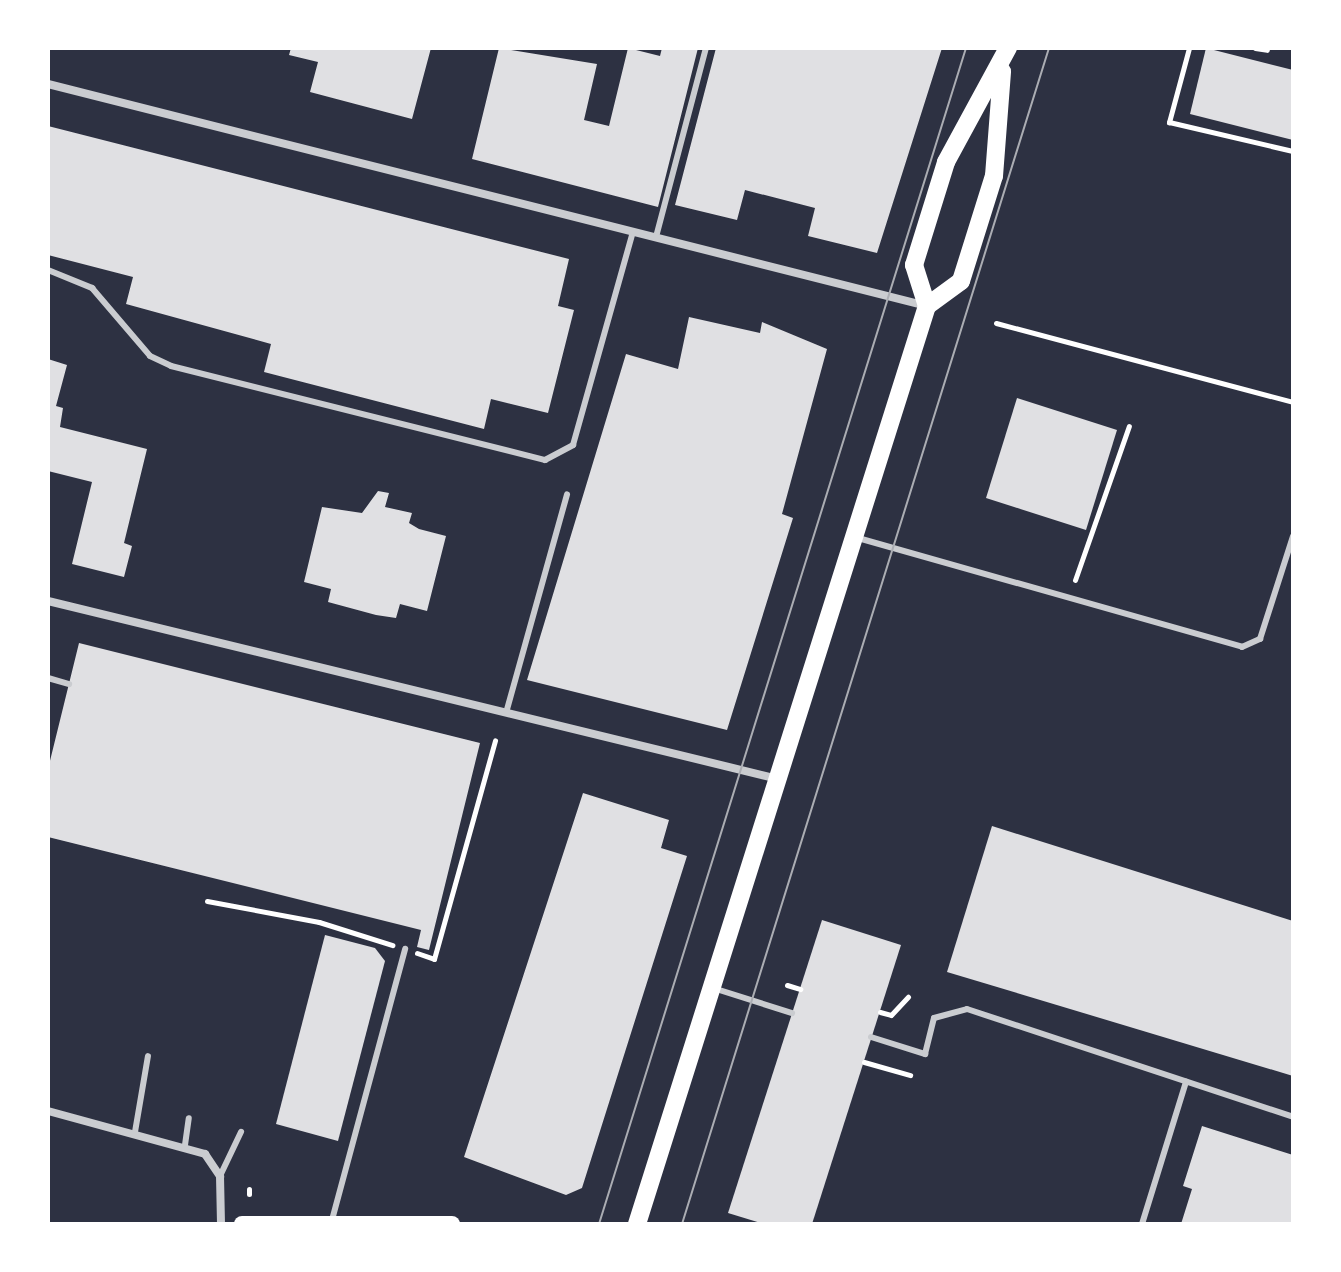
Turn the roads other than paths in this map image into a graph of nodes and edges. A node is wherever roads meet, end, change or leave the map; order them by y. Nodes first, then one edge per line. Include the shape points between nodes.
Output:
1 (706, 48) edge
2 (1005, 57) edge
3 (48, 84) edge
4 (633, 232) junction
5 (656, 237) junction
6 (48, 270) edge
7 (927, 306) junction
8 (567, 494) dead end
9 (1293, 536) edge
10 (855, 537) junction
11 (48, 601) edge
12 (48, 678) edge
13 (69, 684) dead end
14 (506, 713) junction
15 (779, 780) junction
16 (405, 949) road end
17 (713, 988) junction
18 (792, 1013) dead end
19 (871, 1037) dead end
20 (148, 1056) dead end
21 (1186, 1082) junction
22 (48, 1111) edge
23 (1293, 1117) edge
24 (189, 1118) dead end
25 (135, 1132) junction
26 (241, 1132) dead end
27 (185, 1145) junction
28 (220, 1176) junction
29 (331, 1222) edge
30 (221, 1224) edge
31 (242, 1224) edge
32 (452, 1224) edge
33 (637, 1224) edge
34 (1142, 1224) edge

1 - 5 lane
2 - 7 main road via 946,162 914,265
2 - 7 main road via 994,176 961,281
3 - 4 street
4 - 5 street
4 - 6 lane via 573,445 545,460 171,366 150,356 92,288
5 - 7 street
7 - 10 main road
8 - 14 lane
9 - 10 lane via 1260,639 1242,647
10 - 15 main road
11 - 14 street
12 - 13 lane
14 - 15 street
15 - 17 main road
16 - 29 lane
17 - 18 lane
17 - 33 main road
19 - 21 lane via 925,1054 934,1018 967,1009
20 - 25 lane
21 - 23 lane
21 - 34 lane
22 - 25 street
24 - 27 lane
25 - 27 street
26 - 28 lane
27 - 28 street via 205,1154
28 - 30 street
29 - 31 main road
29 - 32 main road

